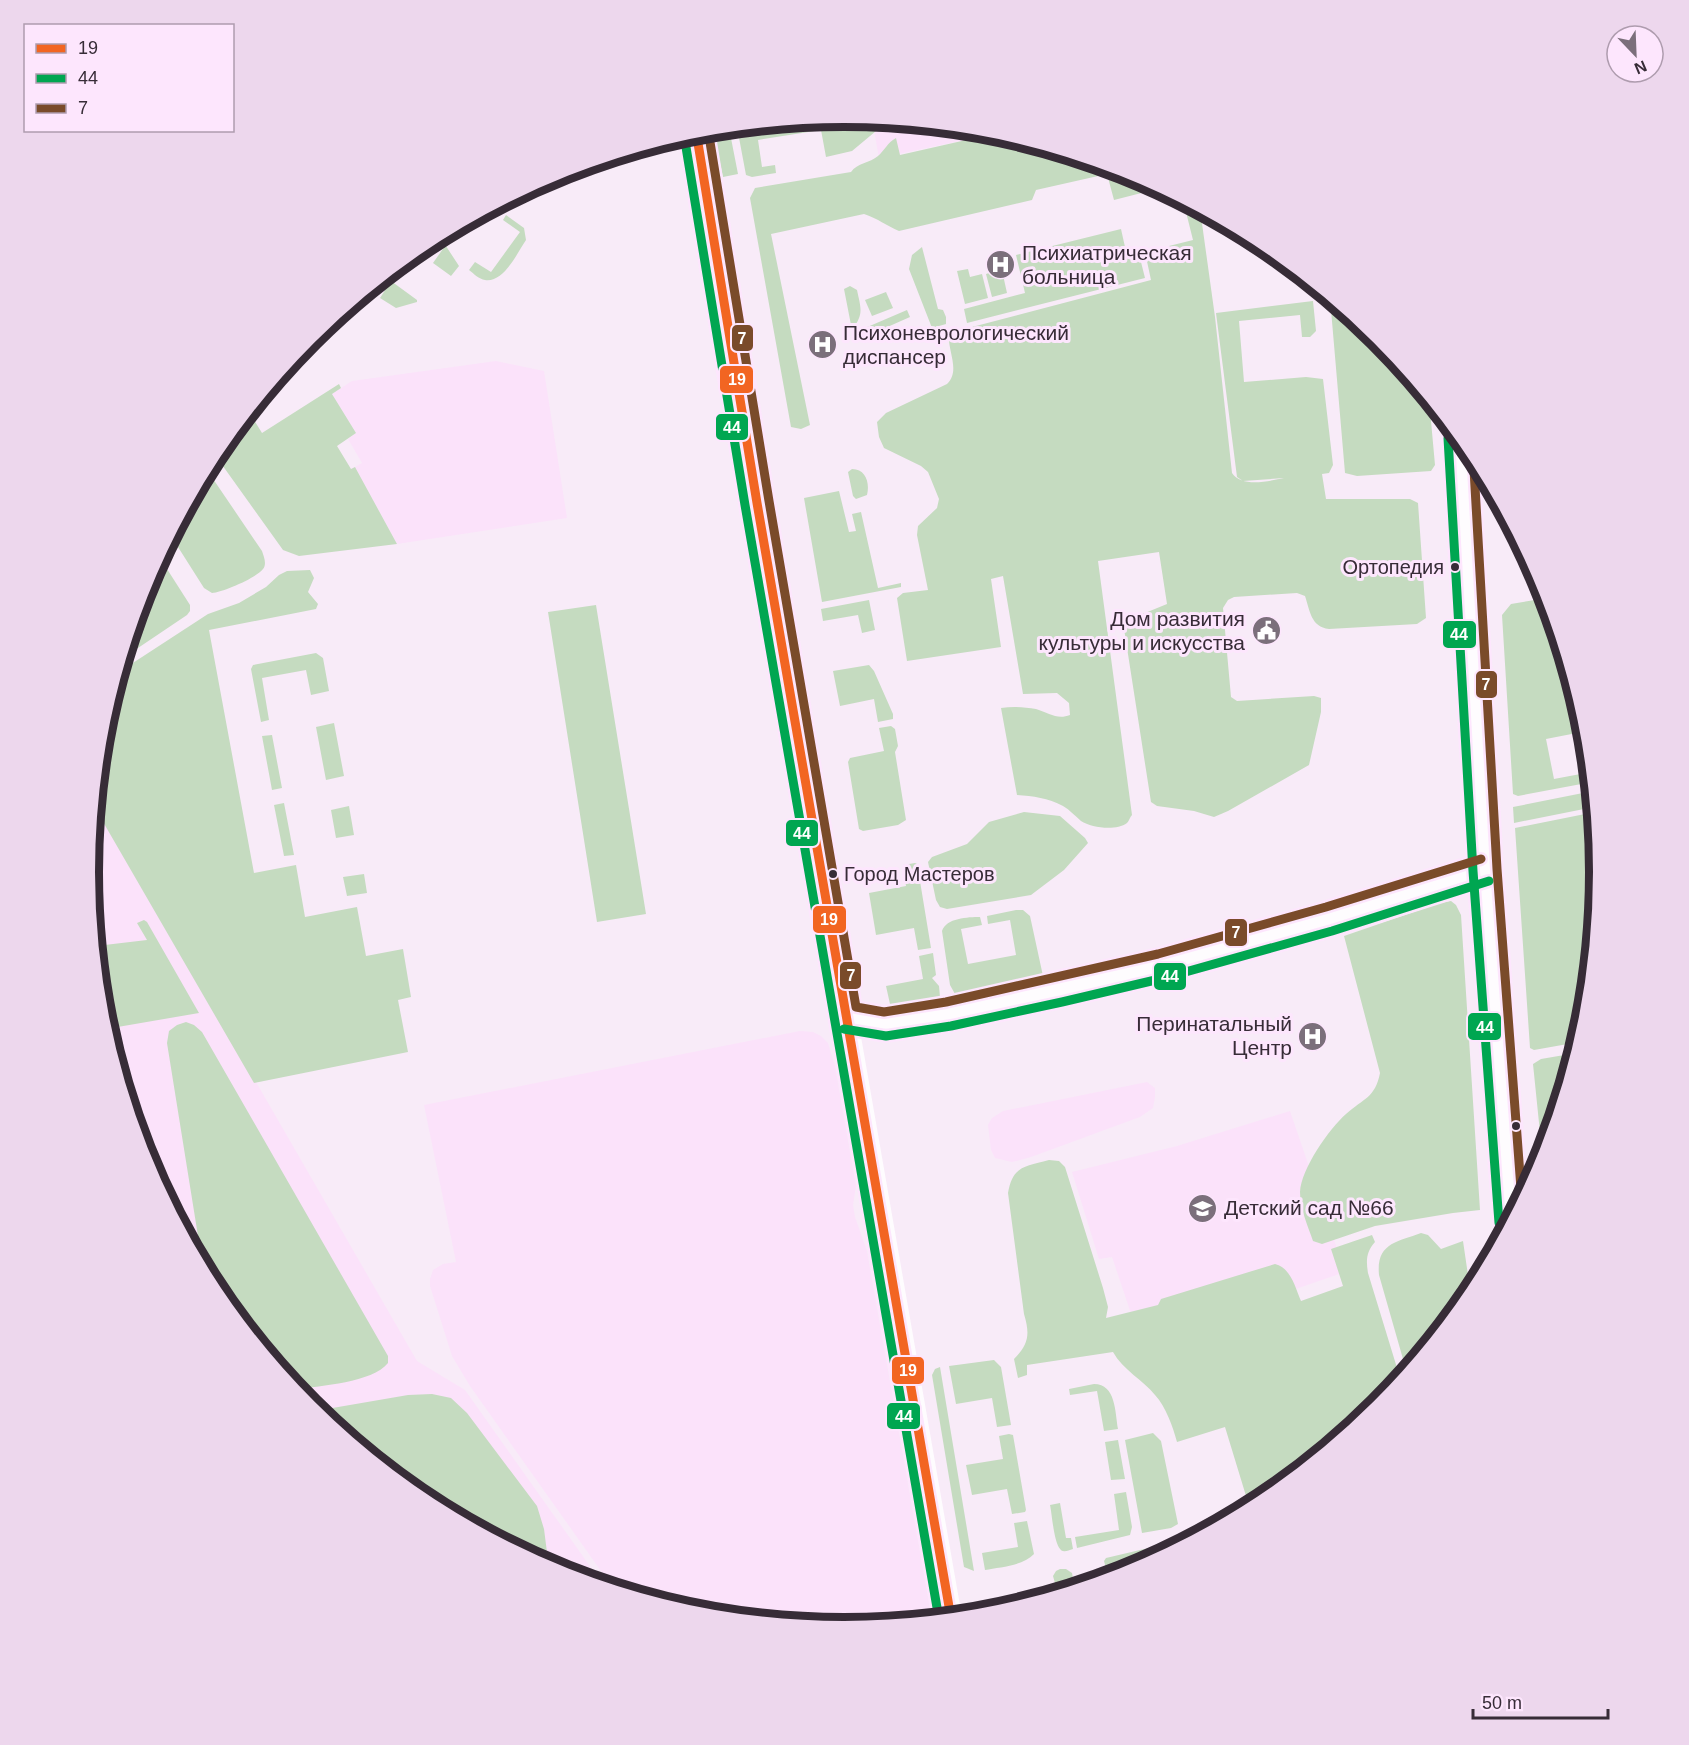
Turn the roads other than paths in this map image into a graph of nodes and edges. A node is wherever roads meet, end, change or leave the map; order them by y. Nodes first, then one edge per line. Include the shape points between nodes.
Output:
1 (698, 141) edge
2 (1461, 454) edge
3 (1485, 870) junction
4 (846, 1017) junction
5 (1510, 1208) edge
6 (950, 1611) edge

1 - 4 main road
2 - 3 street
3 - 4 street via 1329,919 1059,990 884,1024
3 - 5 street
4 - 6 main road

